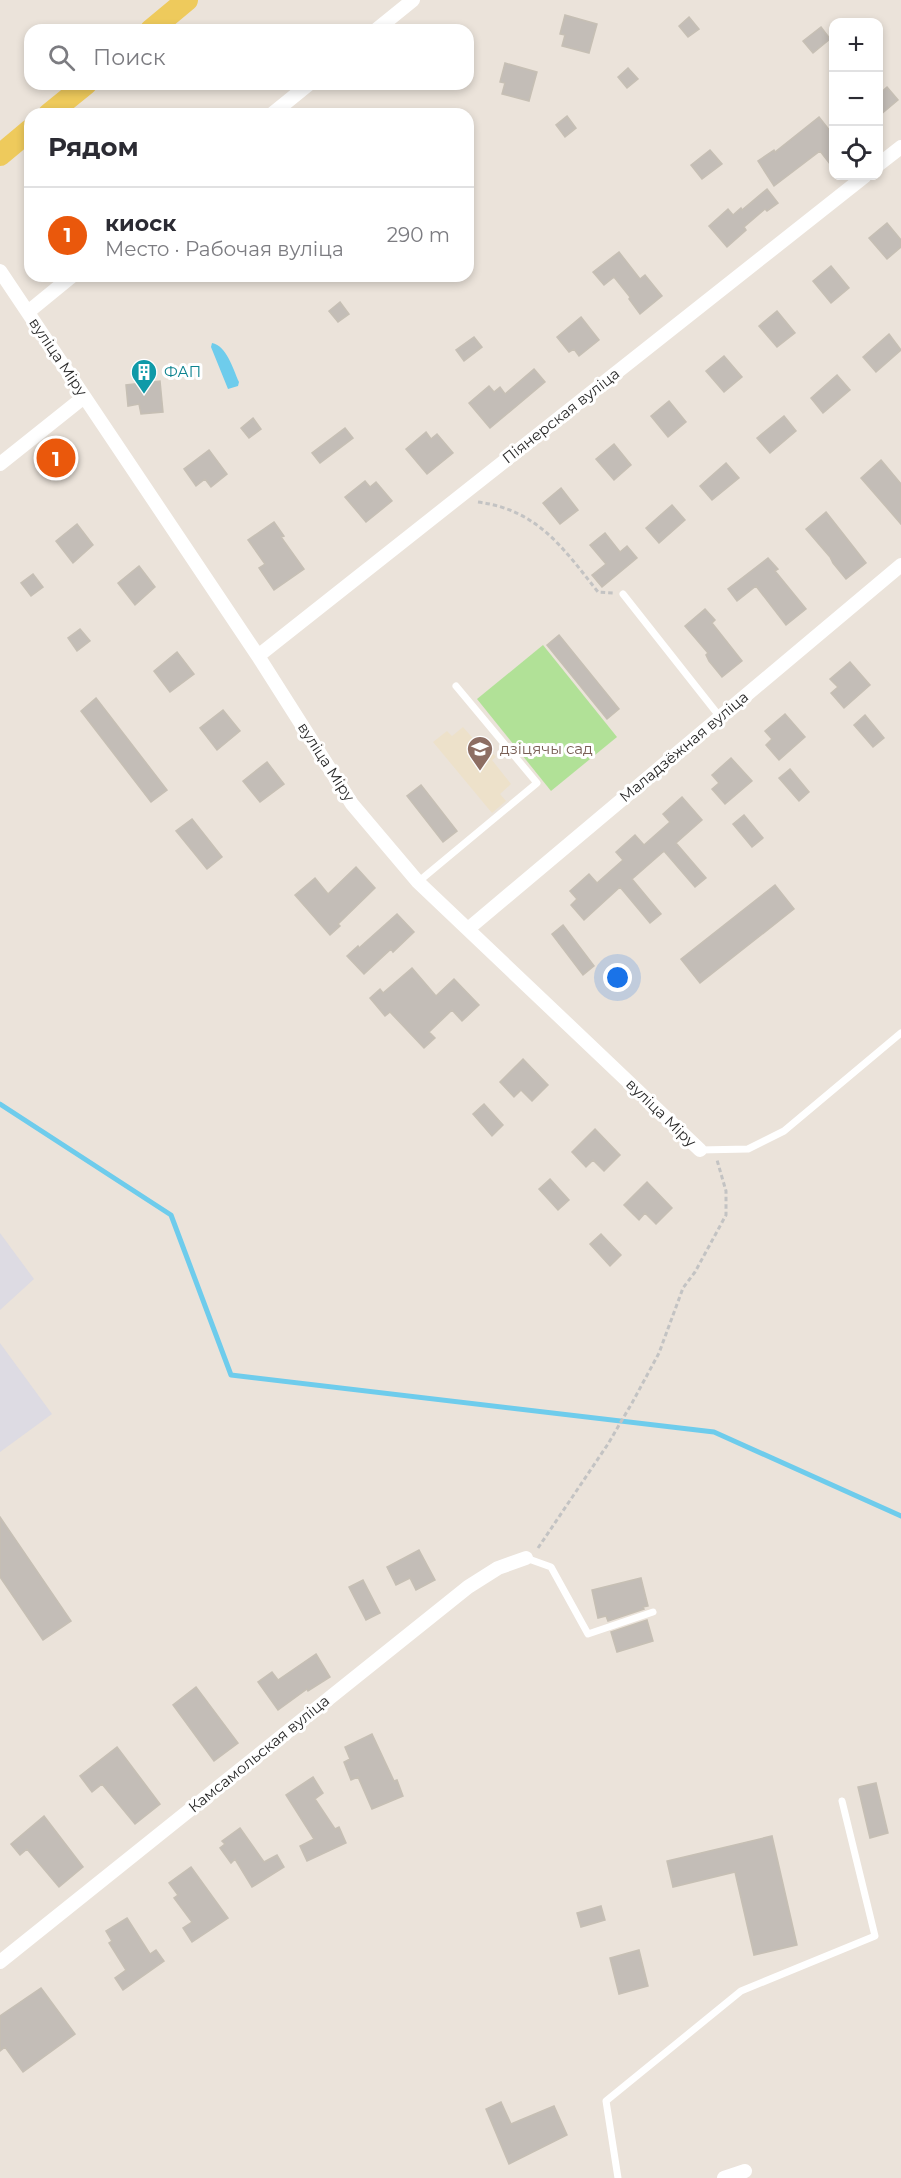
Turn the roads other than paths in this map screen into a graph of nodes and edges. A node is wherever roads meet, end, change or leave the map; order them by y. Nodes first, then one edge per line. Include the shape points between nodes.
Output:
1 (187, 0) edge
2 (413, 0) edge
3 (158, 24) edge
4 (383, 24) edge
5 (79, 90) edge
6 (302, 90) edge
7 (57, 108) edge
8 (279, 108) edge
9 (24, 135) edge
10 (901, 147) edge
11 (0, 155) edge
12 (883, 162) edge
13 (860, 180) edge
14 (0, 271) edge
15 (65, 282) edge
16 (28, 312) junction
17 (84, 397) junction
18 (0, 464) edge
19 (901, 565) edge
20 (623, 594) road end
21 (258, 656) junction
22 (456, 686) dead end
23 (720, 717) junction
24 (418, 882) junction
25 (468, 929) junction
26 (901, 1033) edge
27 (700, 1150) joint
28 (526, 1558) joint
29 (653, 1612) dead end
30 (842, 1801) dead end
31 (0, 1962) edge
32 (745, 2171) dead end
33 (618, 2178) edge
34 (724, 2178) edge

1 - 3 main road
2 - 4 street
5 - 7 main road
6 - 8 street
9 - 11 main road
10 - 12 street
13 - 21 street, Піянерская вуліца
14 - 16 street, вуліца Міру
15 - 16 street
16 - 17 street, вуліца Міру
17 - 18 street
17 - 21 street, вуліца Міру
19 - 23 street, Маладзёжная вуліца
20 - 23 lane
21 - 24 street, вуліца Міру via 352,804
22 - 24 lane via 537,783
23 - 25 street, Маладзёжная вуліца
24 - 25 street, вуліца Міру
25 - 27 street, вуліца Міру
26 - 27 lane via 784,1131 748,1149
28 - 29 lane via 551,1567 588,1635
28 - 31 street, Камсамольская вуліца via 498,1568 468,1587
30 - 33 lane via 875,1936 741,1991 606,2101
32 - 34 street

